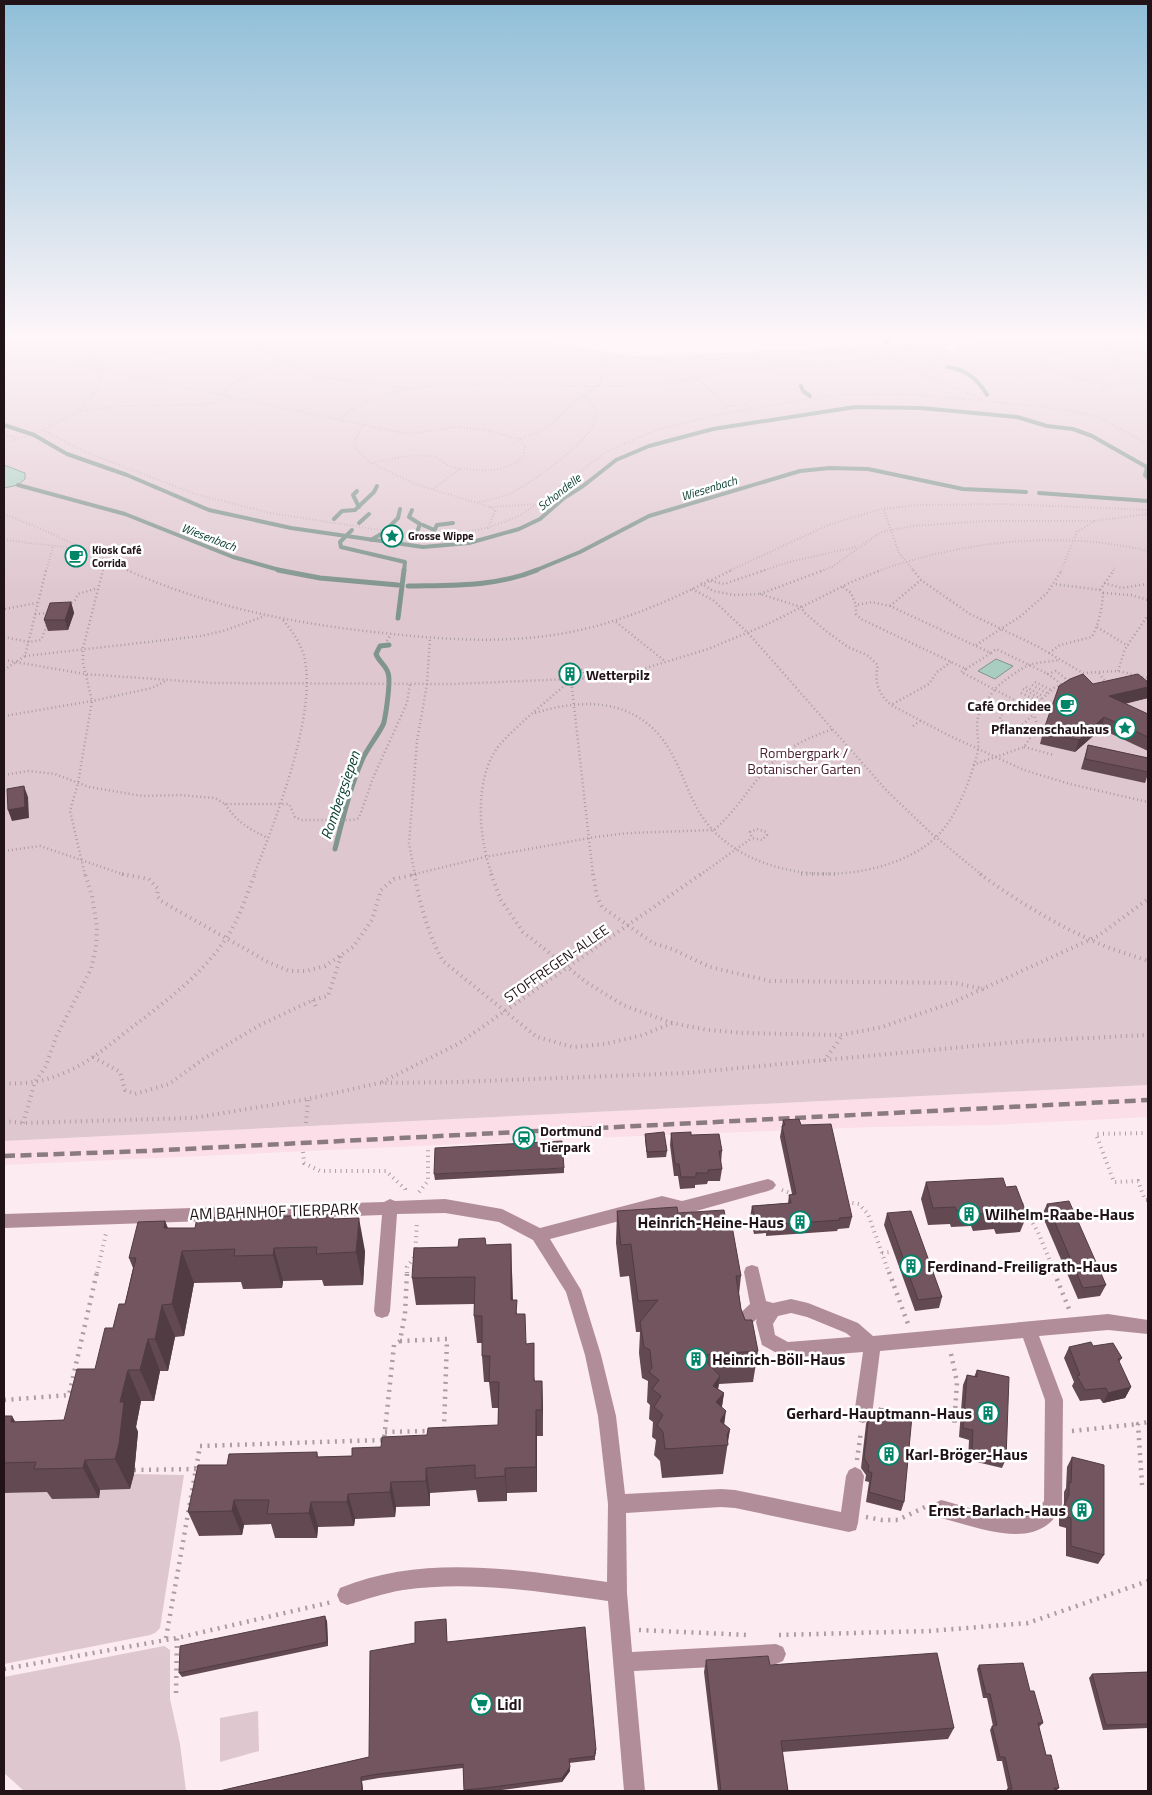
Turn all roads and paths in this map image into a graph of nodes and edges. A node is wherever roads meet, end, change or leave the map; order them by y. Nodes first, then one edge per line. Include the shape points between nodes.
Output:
1 (57, 423) edge
2 (358, 423) edge
3 (554, 423) edge
4 (594, 423) edge
5 (684, 423) edge
6 (1109, 423) edge
7 (364, 424) junction
8 (43, 430) junction
9 (4, 436) edge
10 (24, 437) junction
11 (519, 439) junction
12 (4, 443) edge
13 (1148, 444) edge
14 (371, 463) junction
15 (461, 469) junction
16 (432, 489) junction
17 (476, 502) junction
18 (539, 503) junction
19 (490, 507) junction
20 (884, 510) junction
21 (1148, 512) edge
22 (4, 514) edge
23 (1095, 521) junction
24 (487, 528) junction
25 (891, 530) junction
26 (4, 540) edge
27 (1074, 540) junction
28 (53, 547) junction
29 (857, 547) junction
30 (84, 549) junction
31 (1148, 551) edge
32 (106, 561) junction
33 (907, 562) junction
34 (1115, 567) dead end
35 (707, 580) junction
36 (921, 580) junction
37 (1104, 583) junction
38 (701, 584) junction
39 (1054, 584) junction
40 (1148, 584) edge
41 (843, 587) junction
42 (98, 588) junction
43 (692, 589) junction
44 (1101, 592) junction
45 (760, 594) junction
46 (1148, 600) edge
47 (37, 603) junction
48 (856, 605) junction
49 (890, 606) junction
50 (801, 607) junction
51 (64, 608) edge
52 (4, 609) edge
53 (35, 614) junction
54 (1148, 615) edge
55 (266, 616) junction
56 (282, 619) junction
57 (616, 622) junction
58 (1097, 627) junction
59 (1000, 628) junction
60 (748, 633) junction
61 (391, 634) junction
62 (4, 637) edge
63 (430, 638) junction
64 (387, 640) dead end
65 (29, 642) junction
66 (975, 645) junction
67 (1128, 646) junction
68 (83, 648) junction
69 (991, 653) junction
70 (1049, 653) junction
71 (25, 656) junction
72 (4, 660) edge
73 (1059, 660) junction
74 (18, 662) junction
75 (666, 662) junction
76 (951, 662) junction
77 (1029, 665) junction
78 (4, 670) edge
79 (966, 670) junction
80 (1118, 671) junction
81 (1098, 672) junction
82 (1083, 673) junction
83 (86, 674) junction
84 (1048, 674) junction
85 (586, 678) junction
86 (1148, 678) edge
87 (1084, 679) edge
88 (560, 680) junction
89 (571, 680) junction
90 (1076, 680) edge
91 (166, 681) junction
92 (1070, 681) junction
93 (1035, 682) dead end
94 (410, 684) junction
95 (426, 684) junction
96 (1061, 684) junction
97 (306, 685) junction
98 (1032, 685) dead end
99 (1110, 686) edge
100 (1073, 687) edge
101 (1025, 688) dead end
102 (995, 689) junction
103 (1052, 689) junction
104 (1061, 691) edge
105 (1021, 693) dead end
106 (1047, 693) junction
107 (1041, 699) junction
108 (92, 701) junction
109 (1018, 702) junction
110 (573, 703) junction
111 (891, 705) junction
112 (1032, 708) junction
113 (535, 713) junction
114 (1034, 714) junction
115 (4, 716) edge
116 (920, 721) junction
117 (913, 726) dead end
118 (833, 729) junction
119 (1035, 730) junction
120 (1042, 732) edge
121 (1024, 747) junction
122 (979, 749) junction
123 (1054, 755) dead end
124 (997, 758) junction
125 (973, 765) junction
126 (4, 775) edge
127 (78, 783) junction
128 (1148, 802) edge
129 (280, 803) junction
130 (225, 804) junction
131 (714, 830) junction
132 (268, 838) junction
133 (590, 838) junction
134 (752, 838) junction
135 (936, 838) junction
136 (738, 849) junction
137 (4, 851) edge
138 (485, 857) junction
139 (81, 861) junction
140 (414, 874) junction
141 (1148, 899) edge
142 (629, 925) junction
143 (225, 940) junction
144 (1090, 940) junction
145 (341, 956) junction
146 (1148, 961) edge
147 (568, 968) junction
148 (984, 989) junction
149 (314, 1000) junction
150 (317, 1009) dead end
151 (505, 1012) junction
152 (672, 1023) junction
153 (842, 1035) junction
154 (1148, 1036) edge
155 (93, 1057) junction
156 (824, 1061) junction
157 (35, 1082) junction
158 (4, 1083) edge
159 (379, 1083) junction
160 (308, 1099) junction
161 (4, 1121) edge
162 (23, 1123) junction
163 (306, 1123) dead end
164 (1148, 1133) edge
165 (428, 1146) dead end
166 (303, 1152) dead end
167 (768, 1185) joint
168 (802, 1198) edge
169 (1020, 1199) edge
170 (1148, 1200) edge
171 (845, 1203) edge
172 (390, 1206) junction
173 (413, 1212) junction
174 (109, 1218) junction
175 (4, 1221) edge
176 (539, 1235) junction
177 (882, 1252) junction
178 (890, 1252) dead end
179 (752, 1272) dead end
180 (766, 1308) junction
181 (382, 1311) dead end
182 (1076, 1325) junction
183 (1148, 1327) edge
184 (1028, 1330) junction
185 (947, 1338) junction
186 (400, 1340) junction
187 (915, 1341) junction
188 (746, 1342) edge
189 (872, 1345) junction
190 (4, 1400) edge
191 (863, 1416) joint
192 (1148, 1422) edge
193 (1138, 1424) junction
194 (954, 1427) dead end
195 (444, 1430) junction
196 (453, 1430) edge
197 (385, 1432) junction
198 (1054, 1433) junction
199 (196, 1469) junction
200 (134, 1470) dead end
201 (855, 1476) joint
202 (1142, 1485) dead end
203 (617, 1504) junction
204 (941, 1509) joint
205 (851, 1513) junction
206 (1148, 1581) edge
207 (617, 1593) junction
208 (347, 1595) joint
209 (621, 1629) junction
210 (758, 1635) dead end
211 (768, 1635) dead end
212 (166, 1638) junction
213 (178, 1638) junction
214 (776, 1654) dead end
215 (624, 1662) junction
216 (4, 1669) edge
217 (176, 1693) dead end
218 (635, 1791) edge

1 - 8 path
2 - 7 path
3 - 11 path
4 - 17 path via 579,445 526,485 502,497
5 - 18 path via 621,445 594,460
6 - 13 path
7 - 11 path via 408,434 441,428 470,428
7 - 14 path via 354,441 357,450
8 - 10 path
8 - 24 path via 85,452 195,494 237,506 400,533 443,536
9 - 10 path
10 - 12 path
11 - 15 path via 525,446 524,456 516,462 502,469
14 - 15 path via 398,457 431,456
14 - 16 path via 394,476
15 - 16 path
16 - 17 path
17 - 19 path
18 - 19 path
18 - 24 path via 516,517
19 - 24 path via 495,511
20 - 21 path via 1006,503
20 - 25 path
20 - 35 path via 835,522
21 - 23 path
22 - 30 path via 40,527
23 - 25 path via 1003,520
23 - 27 path via 1078,532
25 - 29 path via 881,532
25 - 33 path via 899,553
26 - 28 path
27 - 31 path via 1098,541
27 - 33 path via 995,545
27 - 39 path
28 - 30 path
28 - 47 path
29 - 35 path via 789,562 724,584
29 - 45 path via 832,566
30 - 32 path
32 - 42 path
32 - 55 path via 183,593
33 - 36 path
33 - 41 path via 868,574
34 - 37 path via 1112,576
35 - 38 path
36 - 49 path
36 - 59 path via 970,614
37 - 40 path via 1122,588
37 - 44 path
38 - 43 path
38 - 45 path via 713,591 734,595
39 - 44 path
39 - 59 path via 1036,603
41 - 48 path
41 - 50 path
42 - 51 path via 78,594
42 - 68 path
43 - 57 path
43 - 60 path via 713,600
44 - 46 path
44 - 58 path
45 - 50 path
47 - 52 path
47 - 53 path
48 - 49 path via 872,602
48 - 76 path via 856,614 861,619
49 - 66 path
50 - 60 path
50 - 111 path via 826,632 875,660 878,665 874,678 882,698
53 - 65 path
53 - 65 path via 50,613 49,623 41,640
54 - 67 path
55 - 56 path
55 - 68 path via 201,636
56 - 61 path
56 - 97 path via 298,642
57 - 63 path via 546,636
57 - 75 path
58 - 67 path
58 - 70 path via 1092,637 1060,645
59 - 66 path
59 - 70 path
60 - 75 path
60 - 118 path
61 - 63 path
61 - 64 path
62 - 65 path
63 - 95 path
65 - 71 path
66 - 69 path
67 - 80 path
68 - 71 path
68 - 83 path
69 - 77 path via 996,649
69 - 79 path
70 - 73 path
71 - 74 path
72 - 74 path
73 - 77 path
73 - 82 path
74 - 78 path
74 - 83 path
75 - 85 path via 624,673
76 - 79 path
76 - 111 path via 937,672 929,684
77 - 84 path
77 - 102 path
79 - 102 path via 961,672
80 - 81 path
80 - 86 path
81 - 82 path
81 - 99 path
82 - 87 path
83 - 91 path
83 - 108 path
84 - 92 path via 1056,671
84 - 96 path
85 - 88 path via 583,670 564,667
85 - 89 path
88 - 89 path
88 - 95 path
89 - 110 path
89 - 113 path
90 - 92 path
91 - 97 path
91 - 108 path via 152,688
92 - 96 path
92 - 100 path
93 - 103 path
94 - 95 path
94 - 97 path
94 - 129 path via 406,703 359,818 301,820 295,817 289,804
95 - 140 path via 417,741 408,843
96 - 103 path
97 - 129 path via 301,722
98 - 106 path
101 - 107 path
102 - 109 path
102 - 122 path via 977,721
103 - 104 path
103 - 106 path
105 - 107 path
106 - 107 path
107 - 112 path
108 - 115 path
108 - 127 path
109 - 112 path
109 - 114 path via 1002,715 1000,719 1005,724 1019,728
110 - 113 path
110 - 131 path via 594,703 632,712 657,729 668,743 691,800
110 - 133 path
111 - 116 path
112 - 114 path
113 - 138 path via 501,743 487,767 482,793 481,835
114 - 119 path via 1038,727
116 - 117 path
116 - 122 path
118 - 131 path via 814,735 781,755
118 - 135 path via 887,792
119 - 120 path
119 - 121 path
121 - 123 path
121 - 124 path
122 - 124 path
122 - 125 path
124 - 125 path
124 - 128 path via 1063,782
125 - 135 path via 946,826
126 - 127 path via 29,771 55,774
127 - 130 path via 143,796 215,798
127 - 139 path via 70,811
129 - 130 path
129 - 132 path
130 - 132 path via 246,828
131 - 133 path
131 - 136 path
132 - 143 path via 240,911
133 - 138 path
133 - 142 path via 597,897 602,907
134 - 134 path, STOFFREGEN-ALLEE via 762,840 767,835 762,830 752,830
134 - 136 path, STOFFREGEN-ALLEE
135 - 136 path via 898,859 866,868 821,874 784,870
135 - 144 path via 1016,898
136 - 142 path, STOFFREGEN-ALLEE
137 - 139 path via 40,846
138 - 140 path
138 - 147 path via 501,900 512,918 523,932
139 - 143 path via 126,876 149,879 158,889 157,896 161,901
139 - 157 path via 92,896 97,927 96,947 91,969 56,1037 46,1066
140 - 145 path via 394,879 382,890 372,920 353,947
140 - 151 path via 435,947 443,960
141 - 144 path
142 - 147 path, STOFFREGEN-ALLEE
142 - 148 path via 653,943 696,962 756,979 955,983
143 - 145 path via 289,971 325,966
143 - 155 path via 200,970 156,1009
144 - 146 path
144 - 148 path
145 - 149 path via 328,996
147 - 151 path, STOFFREGEN-ALLEE
147 - 152 path via 623,1005
148 - 153 path via 923,1014
149 - 150 path
149 - 155 path via 260,1025 169,1084 135,1094 125,1090 120,1072
151 - 152 path via 537,1037 573,1047 643,1035
151 - 159 path, STOFFREGEN-ALLEE via 432,1058
152 - 153 path via 743,1033
153 - 156 path
154 - 156 path via 1027,1041
155 - 157 path via 73,1070
156 - 159 path via 686,1073
157 - 158 path
157 - 162 path
159 - 160 path
160 - 162 path via 193,1118
160 - 163 path
161 - 162 path
164 - 170 path via 1096,1134 1114,1182 1138,1181 1145,1200
165 - 173 path via 428,1181
166 - 173 path via 304,1163 320,1171 386,1171 404,1189
167 - 168 path
167 - 176 street via 682,1208 662,1203
169 - 182 path via 1038,1232
171 - 177 path via 862,1205
172 - 173 street, AM BAHNHOF TIERPARK
172 - 174 street, AM BAHNHOF TIERPARK
172 - 181 street
173 - 176 street, AM BAHNHOF TIERPARK via 445,1206 502,1216
173 - 186 path via 415,1256 407,1267
174 - 175 street, AM BAHNHOF TIERPARK
174 - 190 path via 68,1395
176 - 203 street via 573,1290 593,1355 606,1416
177 - 178 path
177 - 187 path
179 - 180 street
180 - 188 street via 744,1320
180 - 189 street via 791,1306 808,1310 852,1328
180 - 189 street via 764,1322 768,1340 786,1350
182 - 183 street via 1108,1322
182 - 184 street
184 - 185 street
184 - 198 street via 1054,1400
185 - 187 street
185 - 194 path via 957,1382
186 - 195 path via 447,1339
186 - 197 path via 394,1345
187 - 189 street
189 - 191 street
191 - 201 path
192 - 193 path
193 - 198 path
193 - 202 path
195 - 196 path
195 - 197 path
197 - 199 path via 384,1440 200,1446
198 - 204 street via 1053,1505 1041,1518 1025,1525 1004,1524
199 - 200 path
199 - 212 path
201 - 205 street
203 - 205 street via 735,1499 849,1523
203 - 207 street
204 - 205 path via 919,1508 896,1521
206 - 211 path via 1028,1623
207 - 208 street via 464,1578 409,1580
207 - 209 street
208 - 213 path via 324,1605
209 - 210 path
209 - 215 street
212 - 213 path
212 - 216 path
213 - 217 path
214 - 215 street
215 - 218 street

